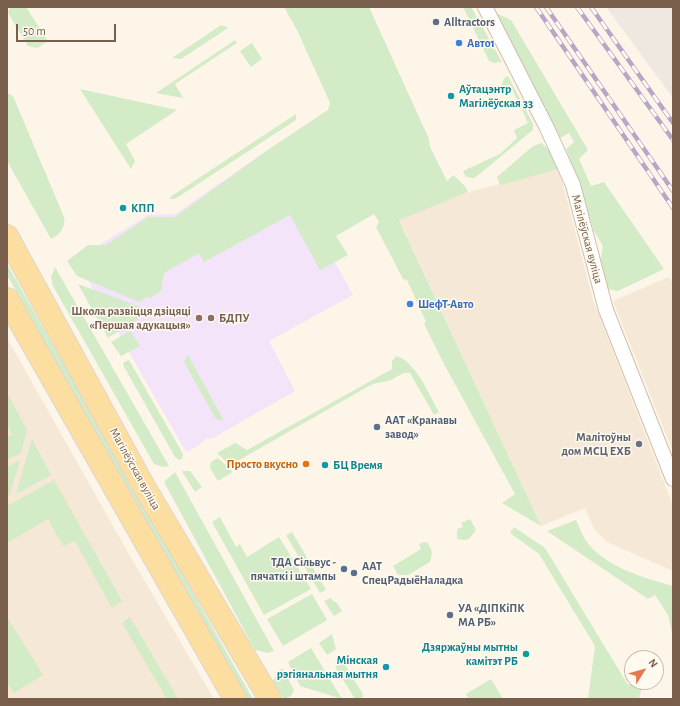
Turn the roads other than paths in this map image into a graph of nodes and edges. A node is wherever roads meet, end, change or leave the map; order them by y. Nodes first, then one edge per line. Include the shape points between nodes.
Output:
1 (485, 7) edge
2 (7, 236) edge
3 (7, 299) edge
4 (673, 479) edge
5 (235, 699) edge
6 (270, 699) edge

1 - 4 street, Магілёўская вуліца via 573,185 606,310
2 - 6 main road, Магілёўская вуліца via 147,492
3 - 5 main road

